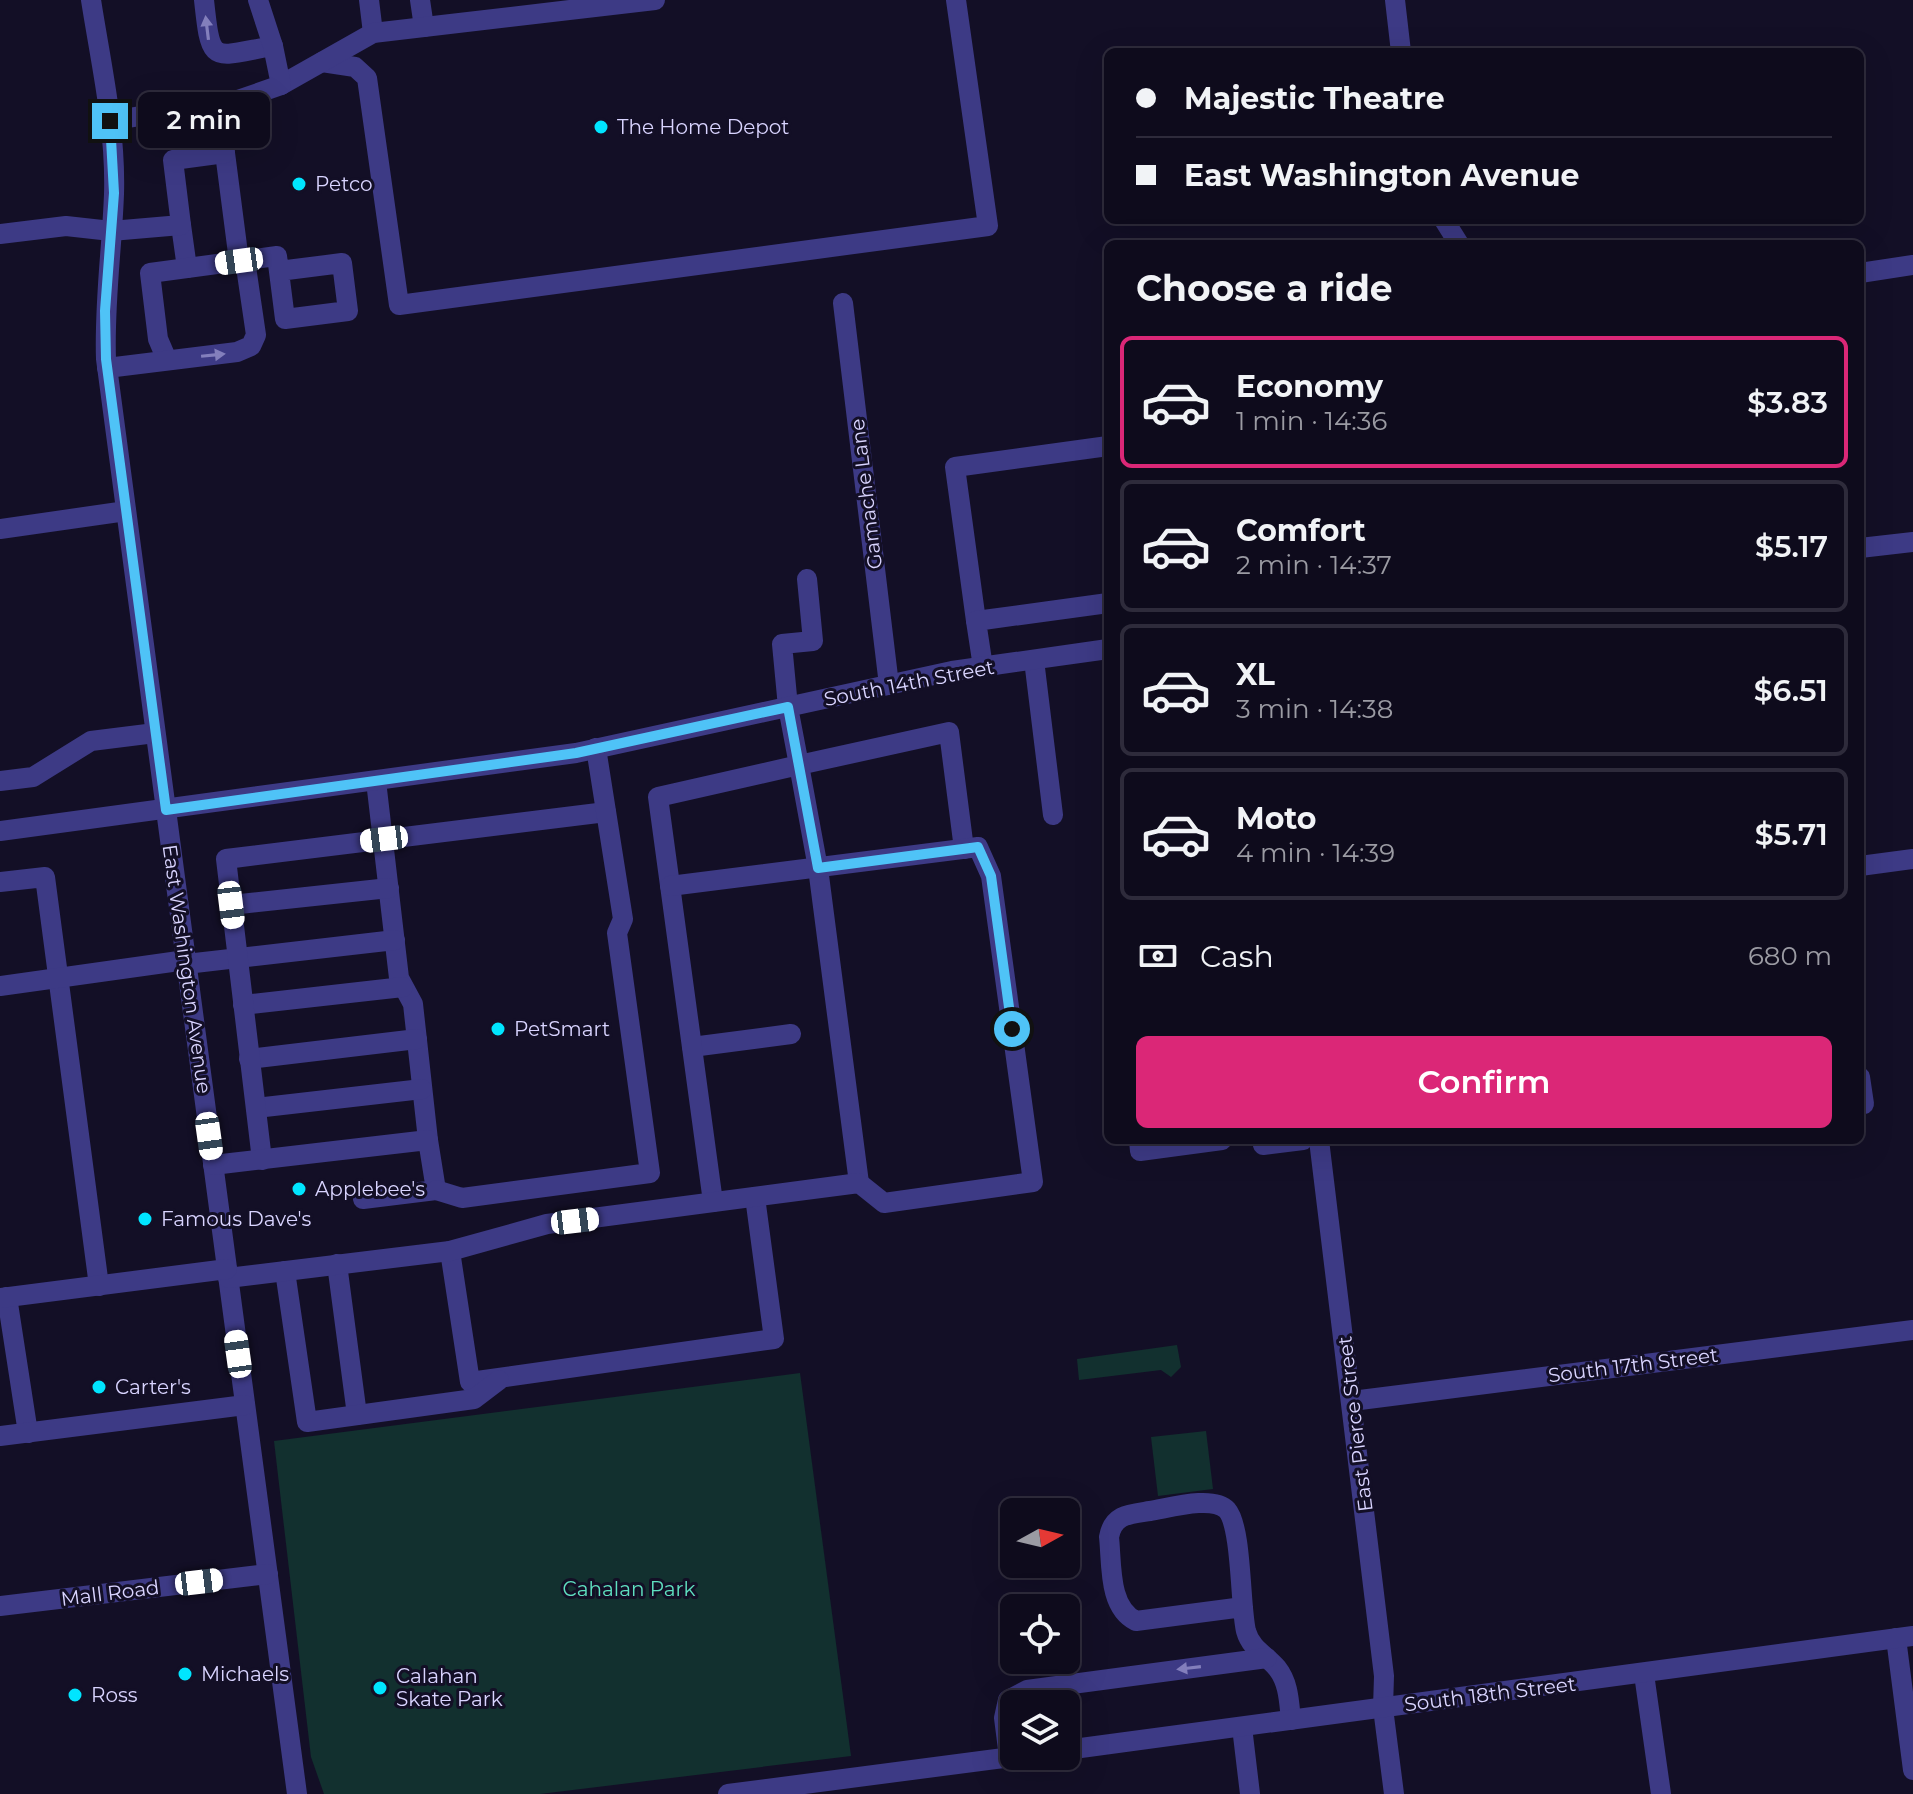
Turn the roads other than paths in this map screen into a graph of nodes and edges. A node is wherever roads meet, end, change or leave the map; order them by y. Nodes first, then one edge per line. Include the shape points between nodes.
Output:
1 (91, 0) edge
2 (204, 0) edge
3 (258, 0) edge
4 (369, 0) edge
5 (420, 0) edge
6 (655, 0) edge
7 (956, 0) edge
8 (1395, 0) edge
9 (424, 27) junction
10 (373, 33) junction
11 (273, 46) junction
12 (1401, 48) edge
13 (322, 62) junction
14 (281, 85) junction
15 (219, 104) junction
16 (110, 121) junction
17 (225, 153) junction
18 (181, 225) junction
19 (111, 231) junction
20 (0, 234) edge
21 (242, 260) junction
22 (1913, 265) edge
23 (187, 268) junction
24 (279, 271) dead end
25 (1864, 272) edge
26 (843, 303) dead end
27 (167, 360) junction
28 (107, 368) junction
29 (1104, 447) edge
30 (126, 511) junction
31 (0, 529) edge
32 (1913, 542) edge
33 (1864, 548) edge
34 (807, 579) dead end
35 (1104, 604) edge
36 (976, 621) junction
37 (1104, 650) edge
38 (1034, 660) junction
39 (983, 667) junction
40 (889, 685) junction
41 (788, 707) junction
42 (155, 733) junction
43 (596, 748) junction
44 (799, 765) junction
45 (0, 781) edge
46 (376, 781) junction
47 (166, 810) junction
48 (606, 812) junction
49 (1053, 815) dead end
50 (0, 831) edge
51 (384, 839) junction
52 (964, 849) junction
53 (1913, 859) edge
54 (1864, 865) edge
55 (818, 868) junction
56 (0, 882) edge
57 (670, 886) junction
58 (389, 888) junction
59 (231, 905) junction
60 (395, 940) junction
61 (238, 958) junction
62 (186, 962) junction
63 (58, 978) junction
64 (0, 986) edge
65 (403, 987) junction
66 (243, 1005) junction
67 (791, 1034) dead end
68 (417, 1039) junction
69 (692, 1047) junction
70 (249, 1059) junction
71 (422, 1089) junction
72 (256, 1108) junction
73 (428, 1140) junction
74 (1139, 1144) edge
75 (1192, 1144) edge
76 (1320, 1144) edge
77 (262, 1160) junction
78 (213, 1165) junction
79 (859, 1183) junction
80 (436, 1190) junction
81 (755, 1197) junction
82 (363, 1199) dead end
83 (713, 1202) junction
84 (450, 1251) junction
85 (337, 1264) junction
86 (285, 1271) junction
87 (228, 1274) junction
88 (99, 1286) junction
89 (3, 1298) edge
90 (1913, 1330) edge
91 (7, 1342) edge
92 (502, 1377) junction
93 (1352, 1401) junction
94 (245, 1405) junction
95 (357, 1415) junction
96 (28, 1433) junction
97 (0, 1436) edge
98 (268, 1574) junction
99 (0, 1606) edge
100 (1243, 1607) junction
101 (1904, 1637) edge
102 (1267, 1658) junction
103 (1644, 1674) junction
104 (1027, 1690) edge
105 (1383, 1708) junction
106 (1291, 1720) junction
107 (1242, 1727) junction
108 (1080, 1748) edge
109 (1000, 1759) edge
110 (1913, 1770) edge
111 (297, 1794) edge
112 (728, 1794) edge
113 (1250, 1794) edge
114 (1394, 1794) edge
115 (1661, 1794) edge

1 - 16 street, East Washington Avenue
11 -> 2 street via 214,51
3 - 11 street
4 - 10 street
5 - 9 street
6 - 9 street
7 - 13 street via 988,226 399,305 367,78 355,67
8 - 12 street
9 - 10 street
10 - 13 street
11 - 14 street
13 - 14 street
14 - 15 street
15 - 16 street
15 - 17 street
16 - 19 street, East Washington Avenue
17 - 18 street via 173,160
17 - 21 street
18 - 19 street
18 - 23 street
19 - 20 street via 66,226
19 - 28 street, East Washington Avenue
21 - 23 street
21 - 24 street via 277,256
27 -> 21 street via 251,346 256,335
22 - 25 street
23 - 27 street via 150,273 158,339
26 - 40 street, Gamache Lane
27 - 28 street
28 - 30 street, East Washington Avenue
29 - 36 street via 955,467
30 - 31 street
30 - 42 street, East Washington Avenue
32 - 33 street
34 - 41 street via 813,641 782,644
35 - 36 street
36 - 39 street
37 - 38 street, South 14th Street
38 - 39 street, South 14th Street
38 - 49 street
39 - 40 street, South 14th Street
40 - 41 street, South 14th Street
41 - 43 street, South 14th Street
41 - 44 street
42 - 45 street via 91,741 33,777
42 - 47 street, East Washington Avenue
43 - 46 street, South 14th Street
43 - 48 street
44 - 52 street via 949,732
44 - 55 street
44 - 57 street via 658,797
46 - 47 street, South 14th Street
46 - 51 street
47 - 50 street, South 14th Street
47 - 62 street, East Washington Avenue
48 - 51 street
48 - 80 street via 650,1173 462,1198
51 - 58 street
51 - 59 street via 226,859
52 - 55 street
52 - 79 street via 978,847 991,876 1033,1182 884,1203
53 - 54 street
55 - 57 street
55 - 79 street
56 - 63 street via 45,877
57 - 69 street
58 - 59 street
58 - 60 street
59 - 61 street
60 - 61 street
60 - 65 street
61 - 62 street
61 - 66 street
62 - 63 street
62 - 78 street, East Washington Avenue
63 - 64 street
63 - 88 street
65 - 66 street
65 - 68 street via 413,1004
66 - 70 street
67 - 69 street
68 - 70 street
68 - 71 street
69 - 83 street
70 - 72 street
71 - 72 street
71 - 73 street
72 - 77 street
73 - 77 street
73 - 80 street
74 - 75 street via 1140,1151
76 - 93 street, East Pierce Street
77 - 78 street
78 - 87 street, East Washington Avenue
79 - 81 street
80 - 82 street
81 - 83 street
81 - 92 street via 774,1339
83 - 84 street via 547,1224
84 - 85 street
84 - 92 street via 470,1382
85 - 86 street
85 - 95 street
86 - 87 street
86 - 95 street via 307,1422
87 - 88 street
87 - 94 street, East Washington Avenue
88 - 89 street
89 - 91 street
90 - 93 street, South 17th Street
91 - 96 street
92 - 95 street via 474,1399
93 - 105 street, East Pierce Street via 1384,1676
94 - 96 street
94 - 98 street, East Washington Avenue
96 - 97 street
98 - 99 street, Mall Road
98 - 111 street, East Washington Avenue
100 - 100 street via 1233,1523 1217,1503 1116,1518 1109,1537 1118,1605 1126,1616 1136,1621
100 - 102 street via 1247,1633
101 - 103 street, South 18th Street
101 - 110 street
102 -> 104 street
102 - 106 street via 1287,1688
103 - 105 street, South 18th Street
103 - 115 street
105 - 106 street, South 18th Street
105 - 114 street, East Pierce Street
106 - 107 street, South 18th Street
107 - 108 street, South 18th Street
107 - 113 street
109 - 112 street

